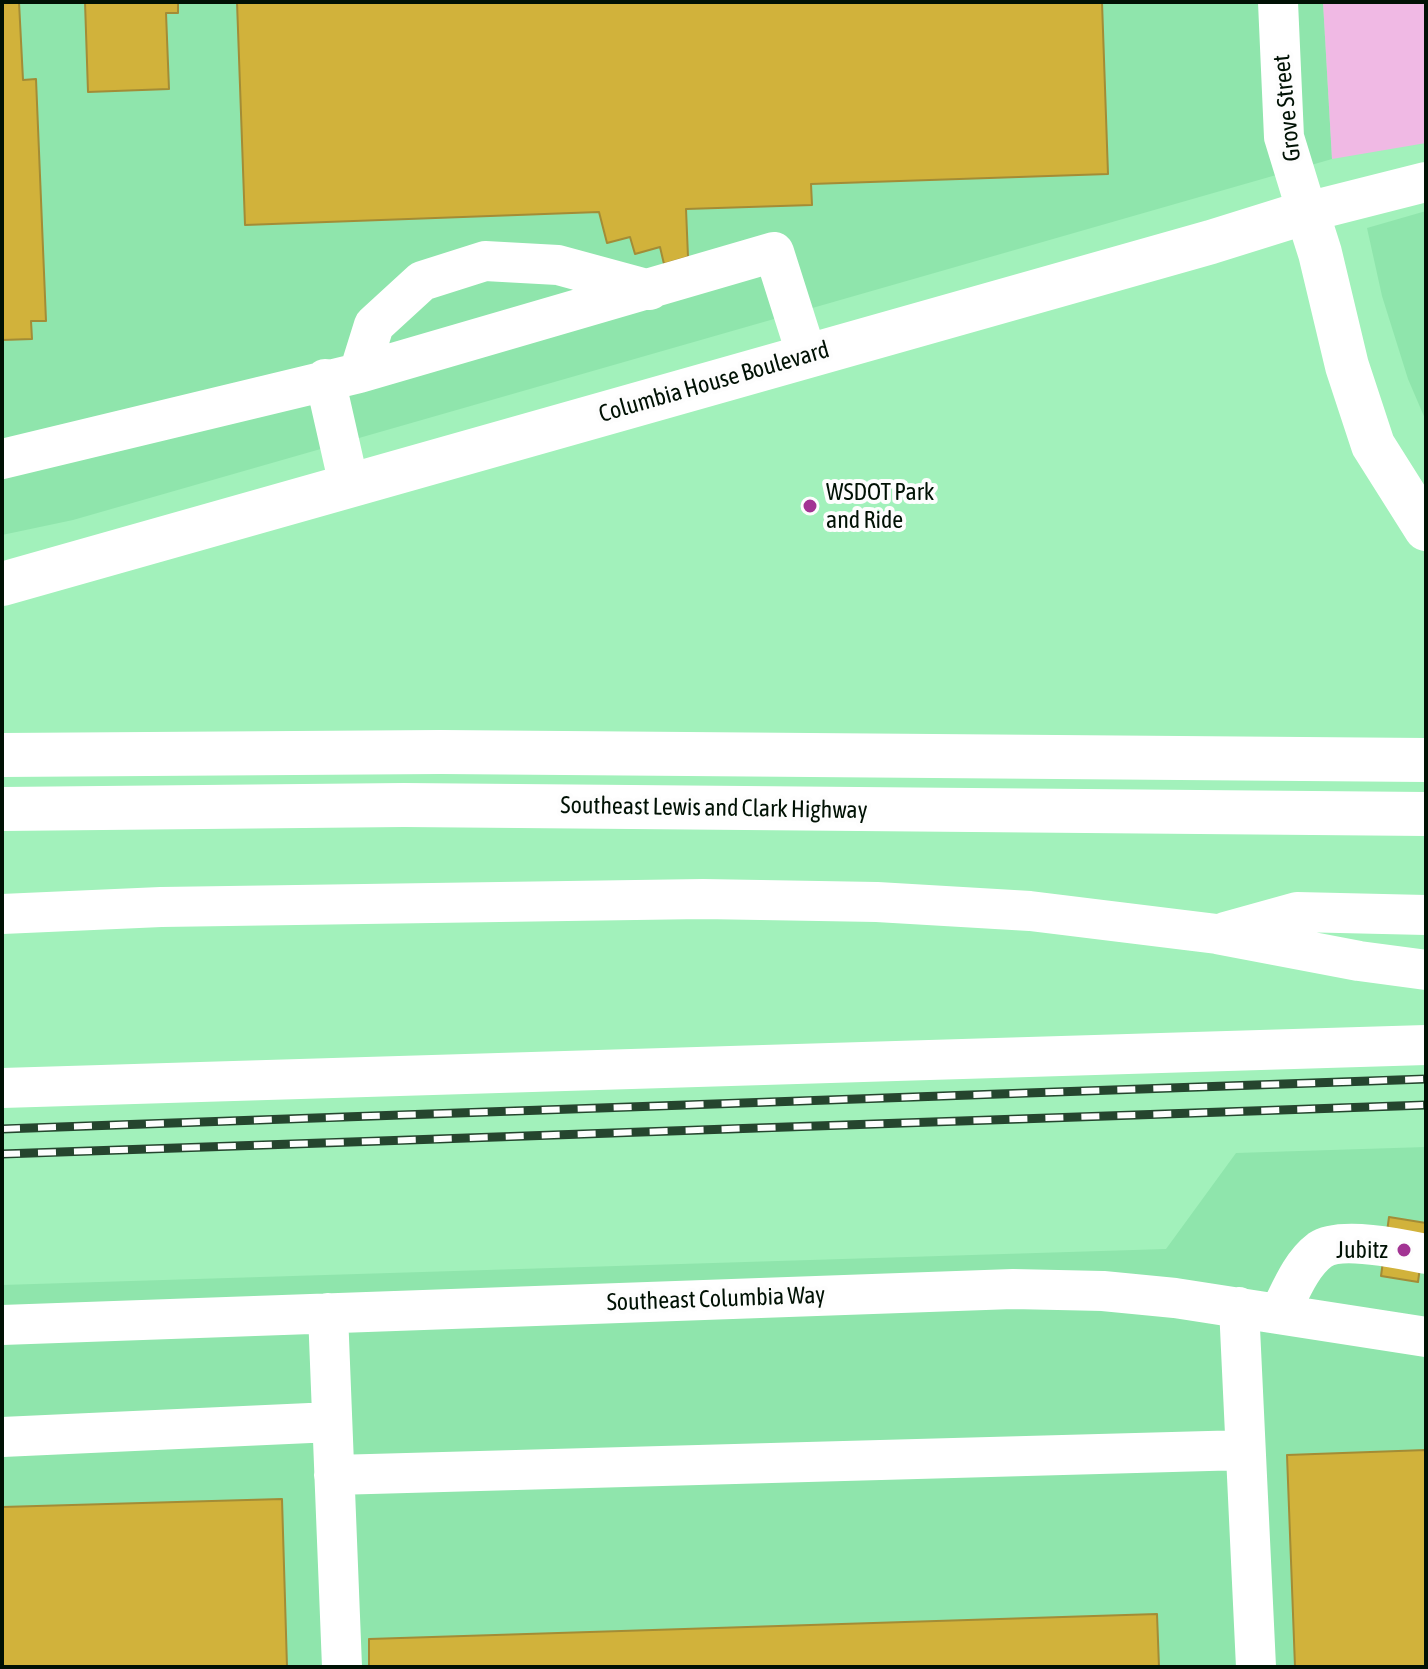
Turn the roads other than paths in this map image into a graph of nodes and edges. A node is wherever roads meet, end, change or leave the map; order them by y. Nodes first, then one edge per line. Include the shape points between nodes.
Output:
1 (1278, 2) edge
2 (1426, 182) edge
3 (1307, 212) junction
4 (650, 290) junction
5 (807, 356) junction
6 (342, 376) junction
7 (2, 459) edge
8 (349, 485) junction
9 (1426, 529) edge
10 (3, 578) edge
11 (2, 755) edge
12 (1426, 760) edge
13 (2, 809) edge
14 (1426, 814) edge
15 (2, 914) edge
16 (1426, 915) edge
17 (1217, 934) junction
18 (1426, 970) edge
19 (1426, 1045) edge
20 (2, 1088) edge
21 (1426, 1254) edge
22 (1239, 1307) junction
23 (328, 1313) junction
24 (1279, 1314) junction
25 (2, 1325) edge
26 (1426, 1337) edge
27 (332, 1422) junction
28 (2, 1437) edge
29 (1245, 1450) junction
30 (334, 1475) junction
31 (342, 1667) edge
32 (1256, 1667) edge

1 - 3 street, Grove Street via 1284,137
2 - 3 street, Columbia House Boulevard
3 - 5 main road, Columbia House Boulevard
3 - 9 main road via 1373,445
4 - 5 street via 774,252
4 - 6 street
4 - 6 street via 558,265 485,261 422,281 374,325
5 - 8 main road, Columbia House Boulevard
6 - 7 street
6 - 8 street
8 - 10 main road, Columbia House Boulevard
11 - 12 main road via 457,752
13 - 14 main road, Southeast Lewis and Clark Highway via 404,805
15 - 17 street via 161,907 877,902 1030,911
16 - 17 street via 1297,912
17 - 18 street
19 - 20 street
21 - 24 street via 1353,1244 1322,1248 1302,1270
22 - 23 street, Southeast Columbia Way via 1103,1291 1013,1289
22 - 24 street, Southeast Columbia Way
22 - 29 street
23 - 25 street, Southeast Columbia Way
23 - 27 street
24 - 26 street, Southeast Columbia Way
27 - 28 street
27 - 30 street
29 - 30 street
29 - 32 street
30 - 31 street

